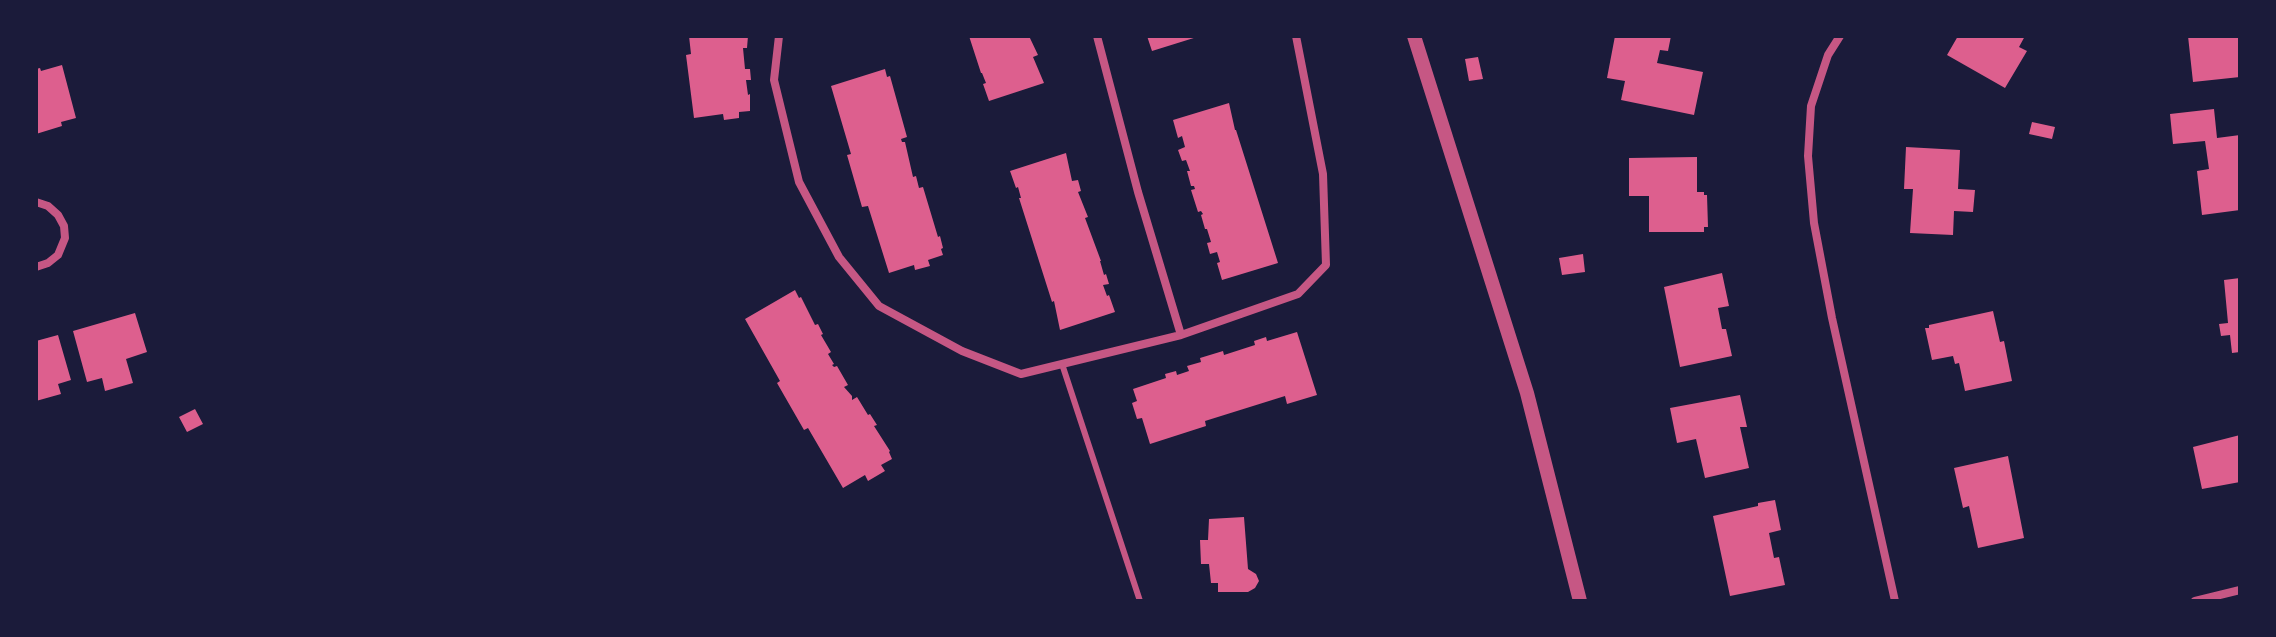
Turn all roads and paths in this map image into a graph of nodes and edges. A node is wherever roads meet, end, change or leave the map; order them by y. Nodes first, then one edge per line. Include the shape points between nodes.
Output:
1 (779, 36) edge
2 (1097, 36) edge
3 (1296, 36) edge
4 (1414, 36) edge
5 (1840, 36) edge
6 (36, 202) edge
7 (36, 267) edge
8 (1181, 335) junction
9 (1062, 364) junction
10 (2240, 590) edge
11 (1140, 601) edge
12 (1580, 601) edge
13 (1895, 601) edge
14 (2195, 601) edge

1 - 9 street via 774,80 799,182 839,257 879,306 962,351 1021,374
2 - 8 street
3 - 8 street via 1323,174 1326,265 1298,294
4 - 12 street via 1527,393
5 - 13 street via 1811,106 1808,156 1814,223
6 - 7 street via 58,215 65,238 58,255
8 - 9 street
9 - 11 lane
10 - 14 street

